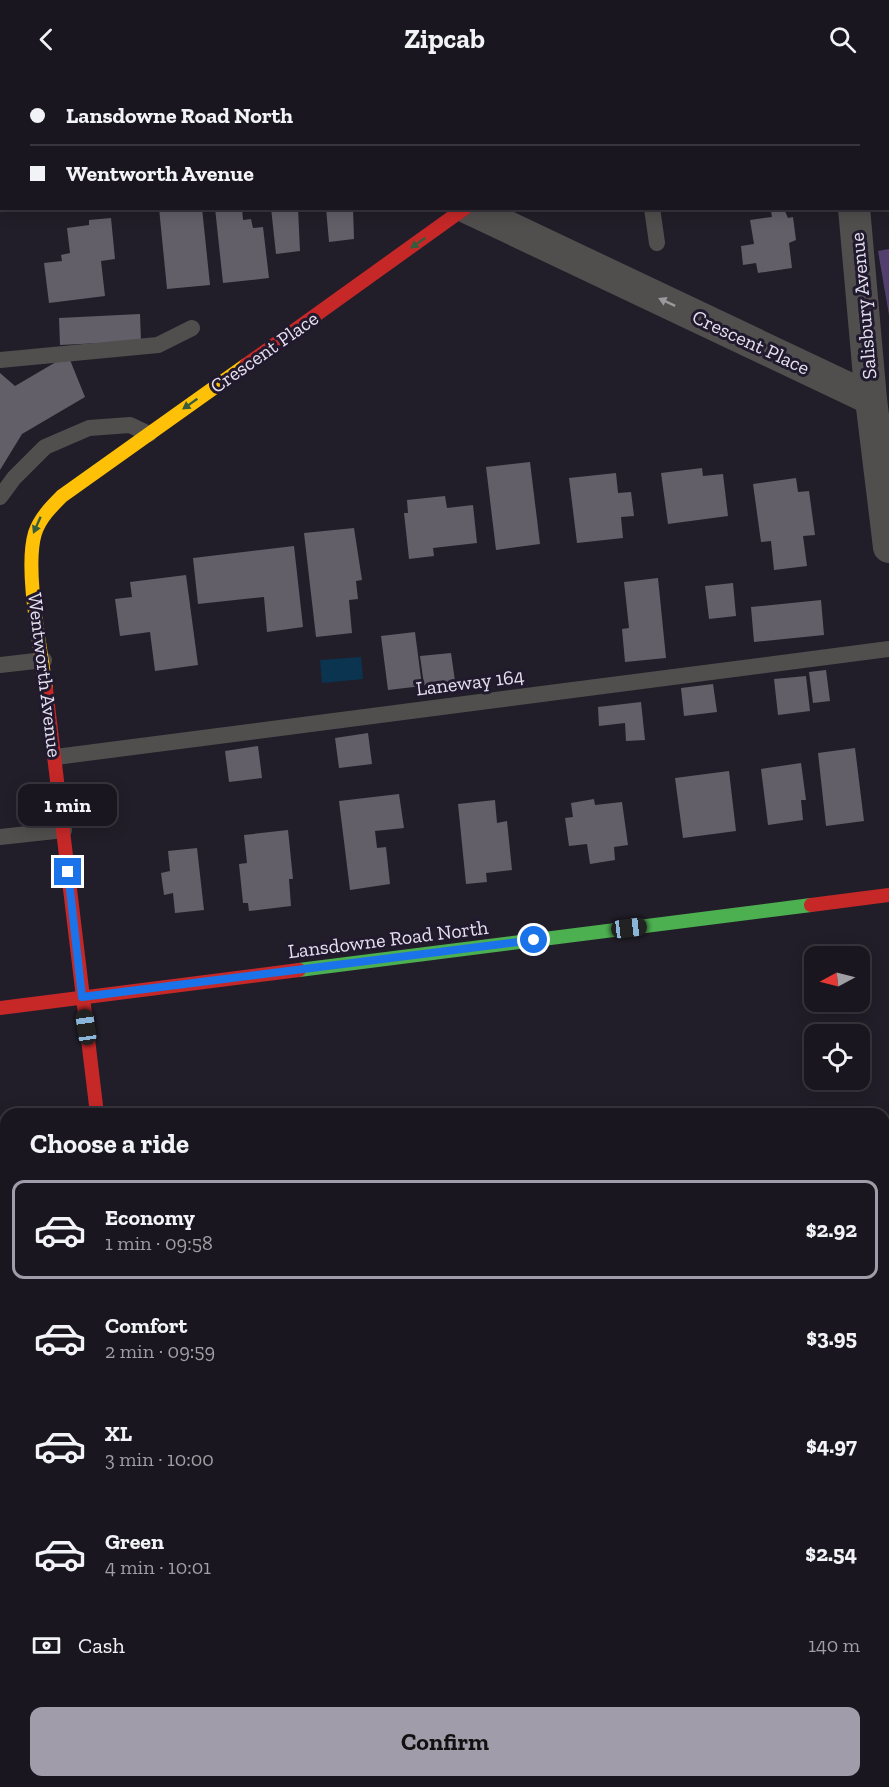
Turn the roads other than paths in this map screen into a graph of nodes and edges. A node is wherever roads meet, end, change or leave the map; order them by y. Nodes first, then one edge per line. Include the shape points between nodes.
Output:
1 (464, 210) edge
2 (471, 210) edge
3 (652, 210) edge
4 (855, 210) edge
5 (657, 243) dead end
6 (192, 328) dead end
7 (0, 360) edge
8 (880, 397) edge
9 (149, 434) junction
10 (62, 496) joint
11 (0, 497) edge
12 (889, 547) edge
13 (889, 650) edge
14 (44, 660) junction
15 (0, 665) edge
16 (56, 758) junction
17 (64, 830) junction
18 (0, 837) edge
19 (889, 896) edge
20 (82, 997) junction
21 (0, 1008) edge
22 (96, 1108) edge

1 -> 9 street, Crescent Place
8 -> 2 street, Crescent Place
3 - 5 lane
4 - 8 street, Salisbury Avenue
6 - 7 lane via 158,345
8 - 12 street, Salisbury Avenue
9 - 10 street, Crescent Place
9 - 11 lane via 130,425 89,428 45,447
10 -> 14 street, Wentworth Avenue via 42,514 33,534 31,563
13 - 16 lane, Laneway 164
14 - 15 lane
14 - 16 street, Wentworth Avenue
16 - 17 street, Wentworth Avenue
17 - 18 lane
17 - 20 street, Wentworth Avenue
19 - 20 street, Lansdowne Road North
20 - 21 street, Lansdowne Road North
20 - 22 street, Wentworth Avenue

